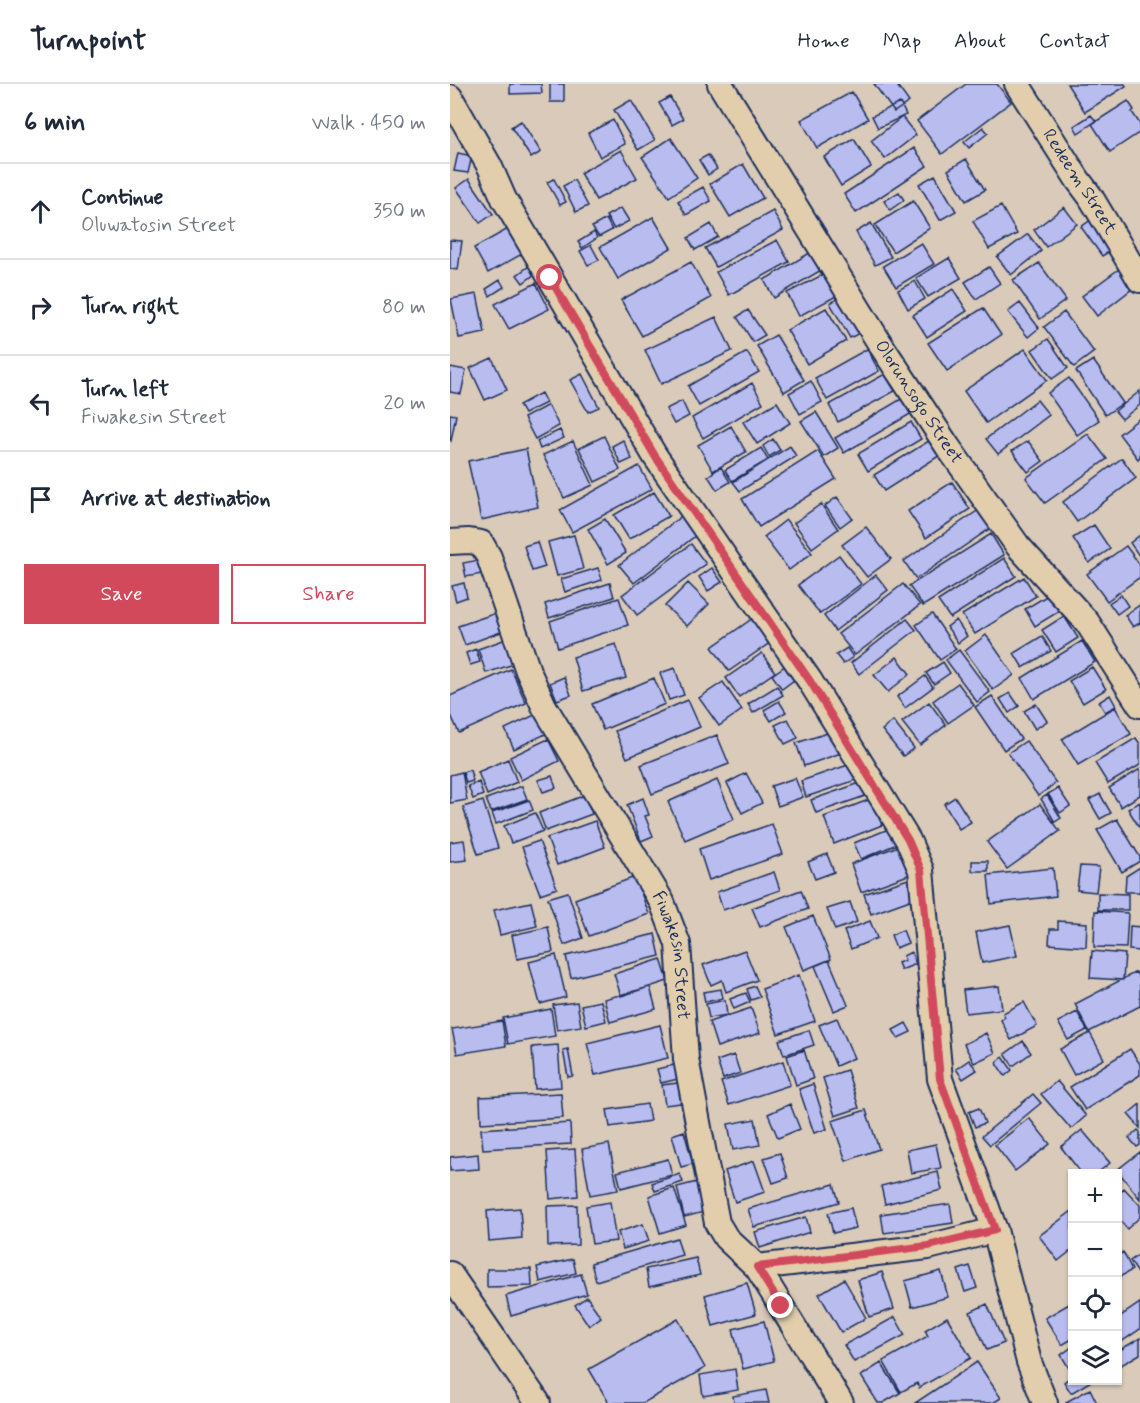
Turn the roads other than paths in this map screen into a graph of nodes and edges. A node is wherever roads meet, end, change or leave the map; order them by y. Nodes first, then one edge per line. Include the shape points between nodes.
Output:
1 (720, 84) edge
2 (1017, 84) edge
3 (450, 97) edge
4 (1140, 280) edge
5 (450, 542) edge
6 (1140, 705) edge
7 (995, 1230) junction
8 (757, 1267) junction
9 (450, 1274) edge
10 (538, 1403) edge
11 (841, 1403) edge
12 (1045, 1403) edge

1 - 6 street, Olorunsogo Street via 948,447 1017,546 1087,622
2 - 4 street, Redeem Street
3 - 7 street via 504,199 655,456 810,681 908,840 921,870 940,1079
5 - 8 street, Fiwakesin Street via 481,543 543,706 662,902 678,944 686,1059 717,1223 726,1238
7 - 8 street via 928,1246
7 - 12 street via 1029,1362
8 - 11 street, Fiwakesin Street
9 - 10 street

